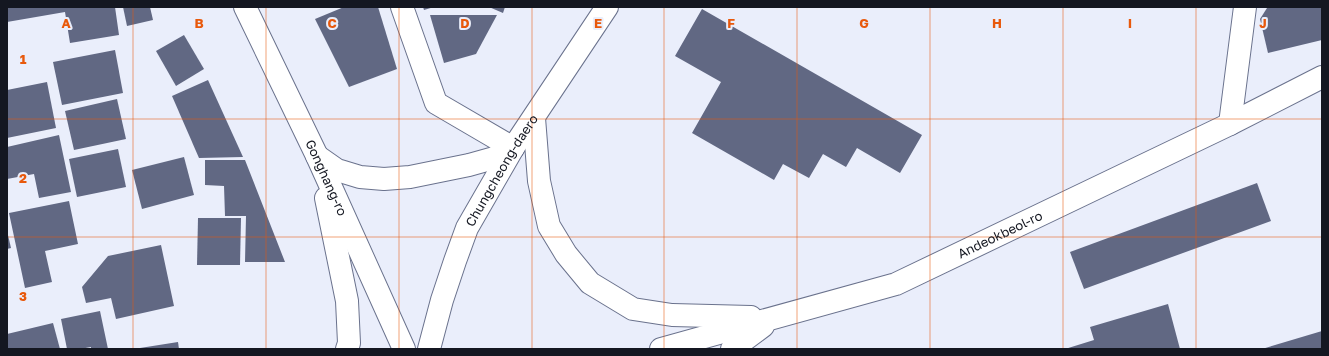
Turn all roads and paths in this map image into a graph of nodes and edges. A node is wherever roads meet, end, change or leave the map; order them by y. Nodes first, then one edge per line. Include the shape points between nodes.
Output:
1 (245, 7) edge
2 (402, 7) edge
3 (607, 7) edge
4 (1244, 7) edge
5 (1322, 77) edge
6 (534, 118) junction
7 (1230, 124) junction
8 (513, 148) junction
9 (317, 156) junction
10 (774, 318) junction
11 (348, 349) edge
12 (404, 349) edge
13 (429, 349) edge
14 (661, 349) edge
15 (732, 349) edge

1 - 9 street, Gonghang-ro
2 - 8 street via 436,103
3 - 6 street, Chungcheong-daero
4 - 7 street
5 - 7 street, Andeokbeol-ro
6 - 8 street, Chungcheong-daero
6 - 10 street via 539,181 549,226 566,254 590,283 633,309 672,315
7 - 10 street, Andeokbeol-ro via 896,284
8 - 9 street via 494,158 469,165 384,179 337,170
8 - 13 street, Chungcheong-daero via 467,228 444,294
9 - 11 street via 347,301
9 - 12 street, Gonghang-ro
10 - 14 street, Andeokbeol-ro
10 - 15 street

